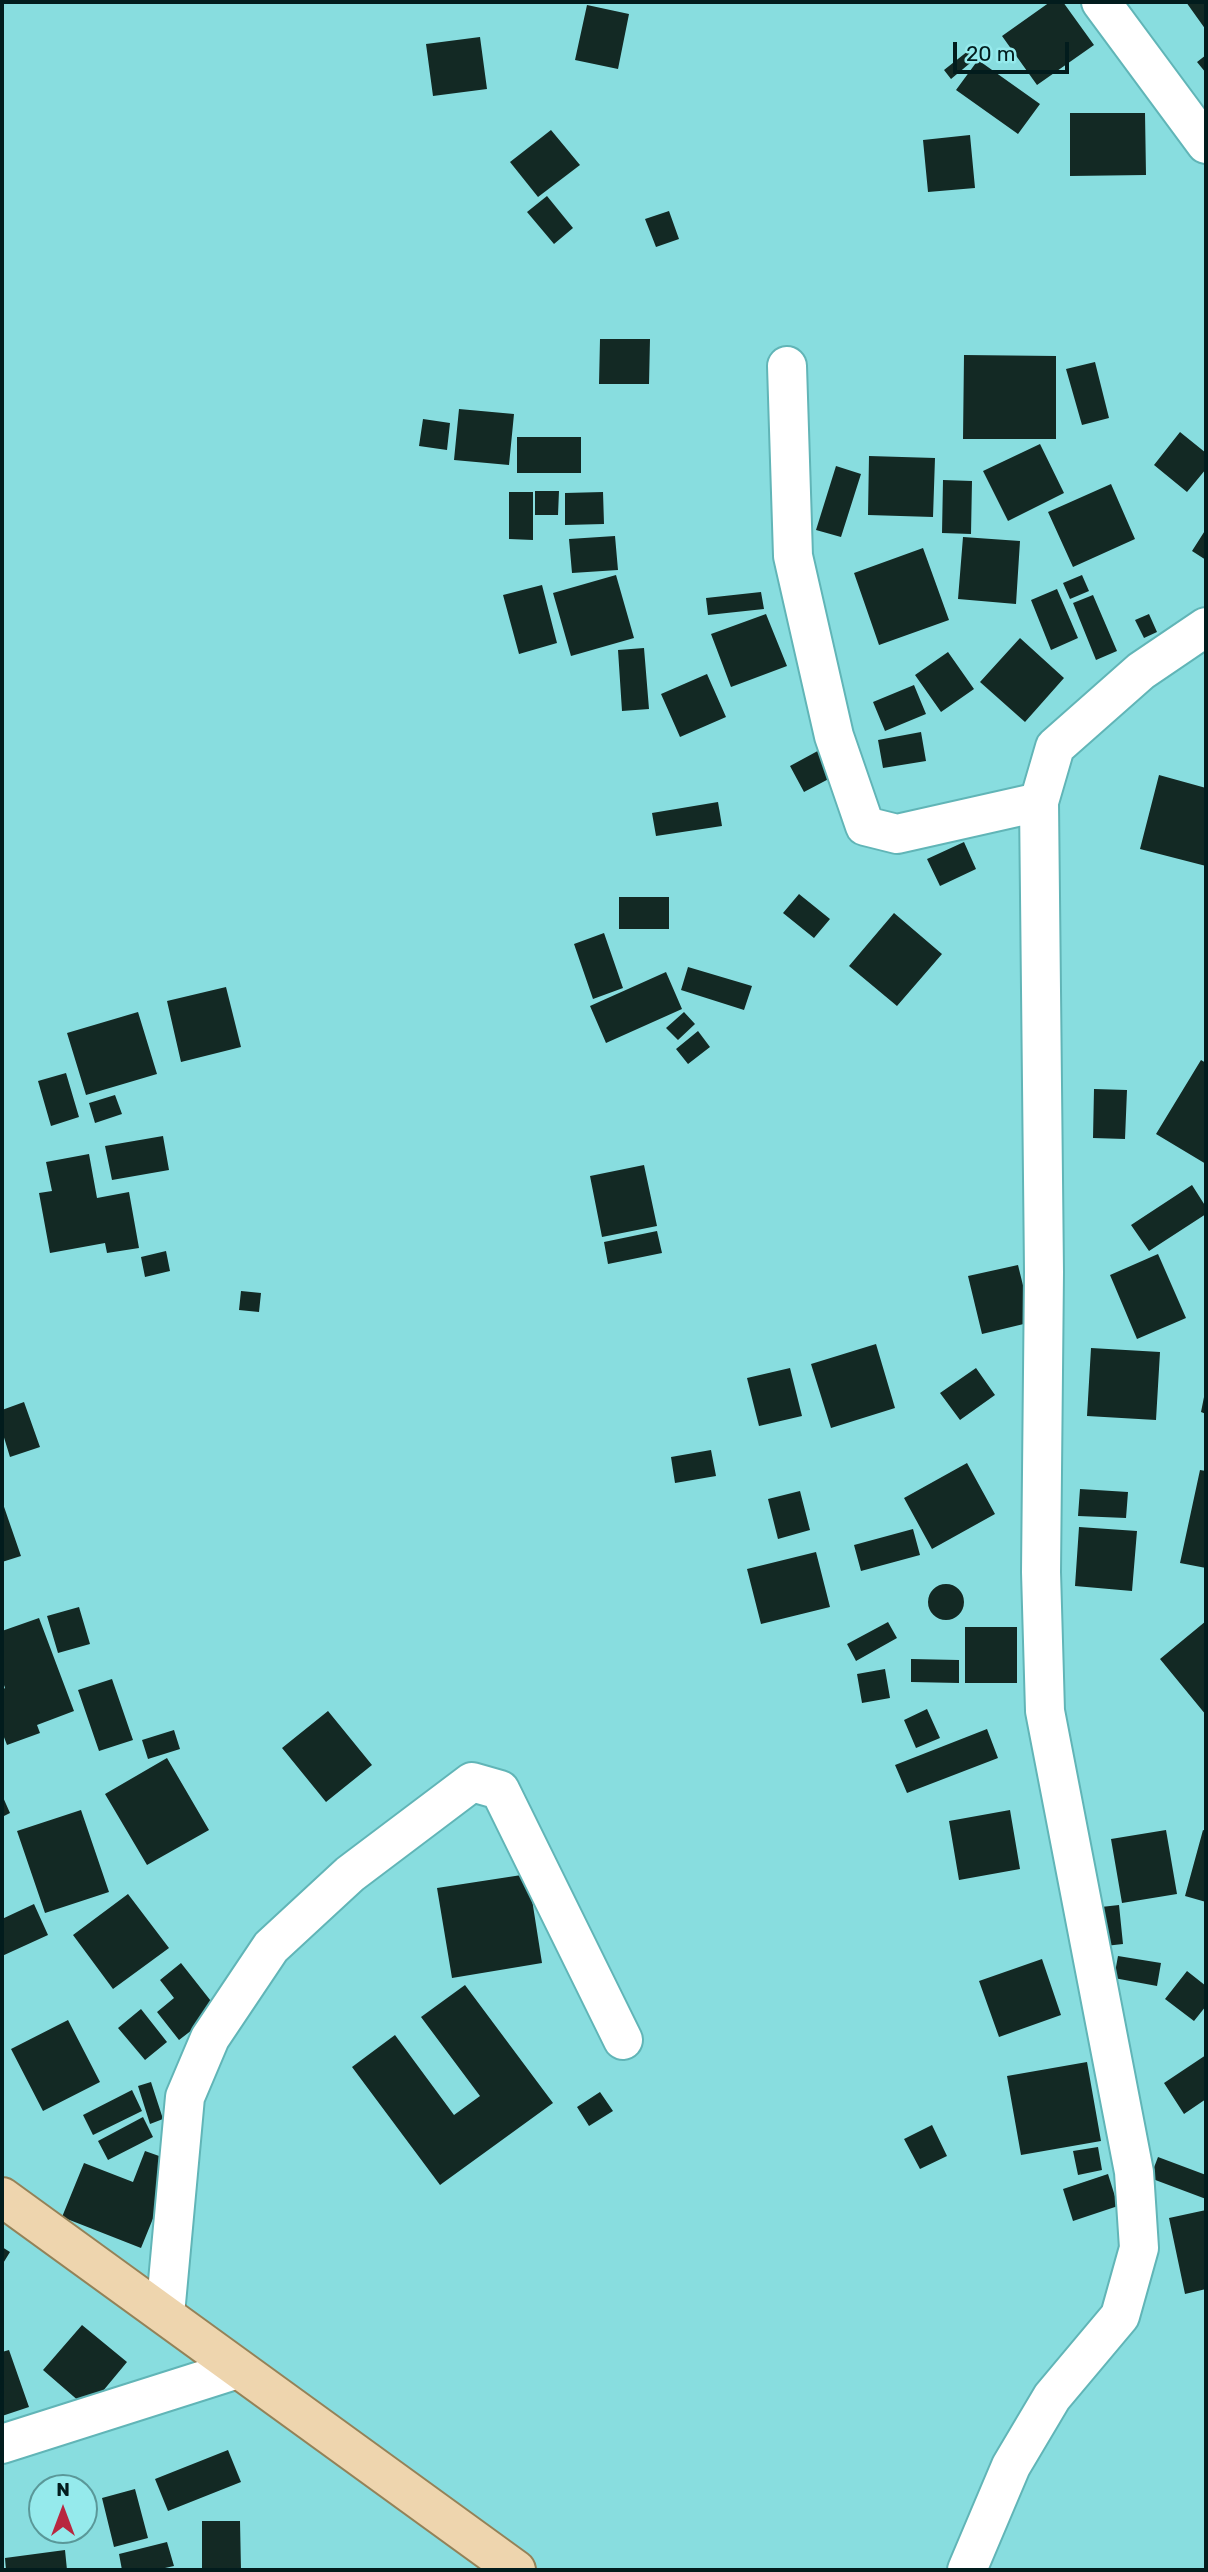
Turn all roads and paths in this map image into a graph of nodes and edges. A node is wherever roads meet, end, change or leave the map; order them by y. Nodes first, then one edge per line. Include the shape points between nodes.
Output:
1 (1101, 2) edge
2 (1206, 144) edge
3 (787, 366) dead end
4 (1206, 627) edge
5 (1039, 802) junction
6 (623, 2040) dead end
7 (2, 2197) edge
8 (165, 2314) junction
9 (238, 2369) junction
10 (2, 2444) edge
11 (516, 2570) edge
12 (967, 2570) edge

1 - 2 street
3 - 5 street via 793,556 834,736 865,826 897,835
4 - 5 street via 1141,671 1055,747
5 - 12 street via 1045,1711 1134,2172 1139,2248 1119,2316 1052,2397 1011,2466
6 - 8 street via 500,1790 472,1782 350,1874 271,1947 211,2038 185,2097
7 - 8 main road
8 - 9 main road
9 - 10 street
9 - 11 main road

